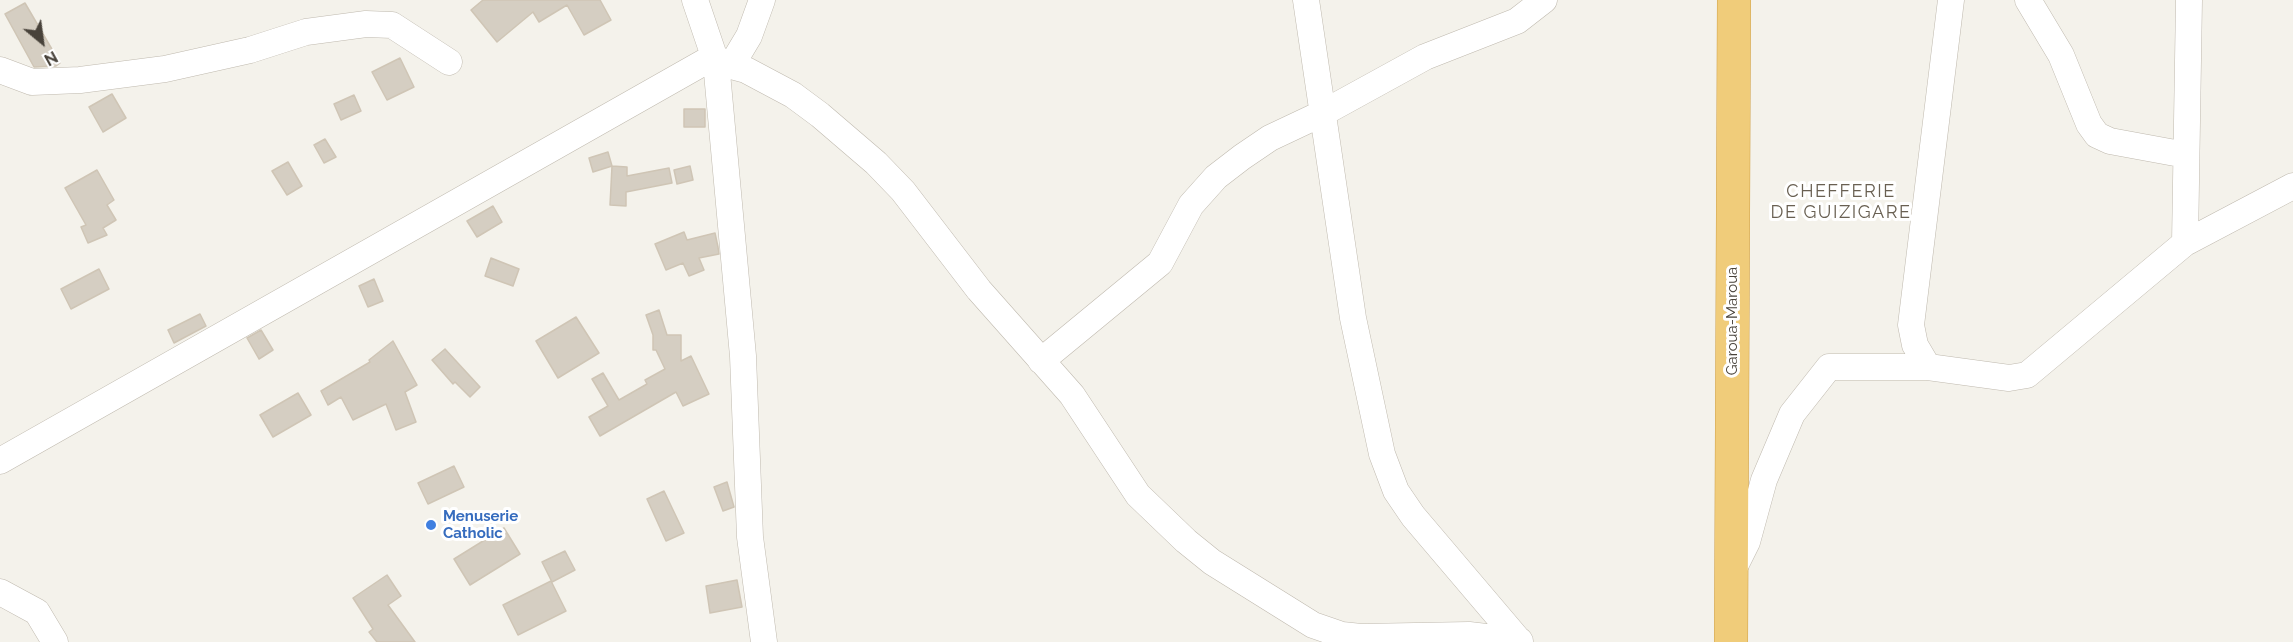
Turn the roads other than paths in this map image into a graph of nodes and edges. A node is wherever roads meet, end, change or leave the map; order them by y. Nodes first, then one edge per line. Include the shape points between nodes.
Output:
1 (695, 0) edge
2 (762, 0) edge
3 (1306, 0) edge
4 (1544, 0) edge
5 (1734, 0) edge
6 (1951, 0) edge
7 (2028, 0) edge
8 (2189, 0) edge
9 (721, 61) junction
10 (449, 62) dead end
11 (0, 70) edge
12 (1323, 113) junction
13 (2186, 155) junction
14 (2293, 186) edge
15 (2185, 243) junction
16 (1041, 361) junction
17 (1928, 367) junction
18 (0, 461) edge
19 (1731, 576) junction
20 (0, 592) edge
21 (1366, 639) edge
22 (55, 642) edge
23 (764, 642) edge
24 (1520, 642) edge
25 (1731, 642) edge

1 - 9 street
2 - 9 street via 749,36
3 - 12 street
4 - 12 street via 1517,21 1425,57
5 - 19 highway, Garoua-Maroua
6 - 17 street via 1911,325 1915,345
7 - 13 street via 2061,55 2097,135 2110,141
8 - 13 street
9 - 16 street via 793,95 876,163
9 - 18 street
9 - 23 street via 742,356 750,537
10 - 11 street via 392,26 366,24 306,32 250,50 165,69 80,80 32,82
12 - 16 street via 1270,138 1216,177 1191,205 1160,263
12 - 24 street via 1353,318 1389,474 1413,516
13 - 15 street
14 - 15 street
15 - 17 street via 2027,375 2009,378
16 - 21 street via 1082,409 1138,495 1186,541 1212,562 1313,625
17 - 19 street via 1837,365 1820,375 1792,414
19 - 25 highway, Garoua-Maroua
20 - 22 street via 37,612
21 - 24 street via 1469,635

